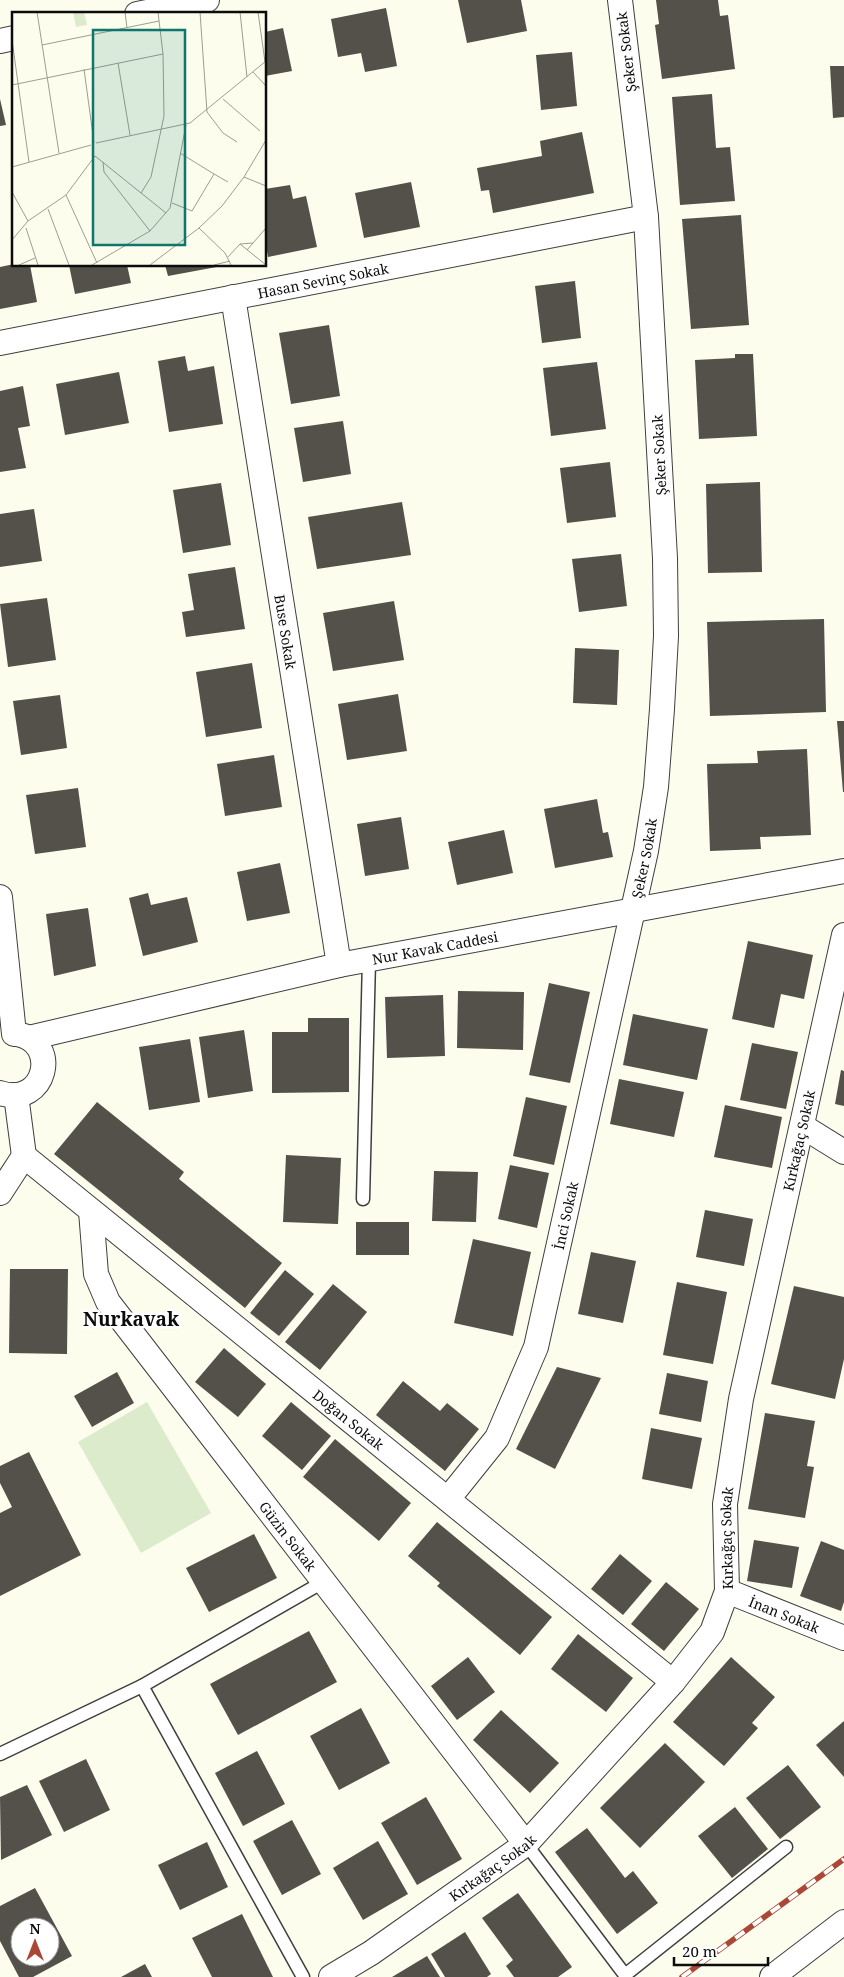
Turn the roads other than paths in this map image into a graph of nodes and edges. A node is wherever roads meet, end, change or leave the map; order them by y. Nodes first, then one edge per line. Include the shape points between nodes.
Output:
1 (207, 0) edge
2 (620, 0) edge
3 (148, 12) edge
4 (646, 217) junction
5 (233, 297) junction
6 (0, 343) edge
7 (844, 871) edge
8 (0, 897) edge
9 (633, 910) junction
10 (844, 935) edge
11 (369, 960) junction
12 (339, 965) junction
13 (14, 1036) edge
14 (8, 1094) edge
15 (802, 1126) junction
16 (844, 1152) edge
17 (24, 1156) junction
18 (0, 1193) edge
19 (363, 1199) dead end
20 (91, 1211) junction
21 (448, 1499) junction
22 (324, 1582) junction
23 (727, 1591) junction
24 (844, 1638) edge
25 (673, 1682) junction
26 (142, 1686) junction
27 (0, 1754) edge
28 (526, 1844) junction
29 (786, 1847) dead end
30 (844, 1922) edge
31 (303, 1977) edge
32 (331, 1977) edge
33 (772, 1977) edge

1 - 3 street
2 - 4 street, Şeker Sokak
4 - 5 street, Hasan Sevinç Sokak
4 - 9 street, Şeker Sokak via 665,558 666,636 656,787
5 - 6 street, Hasan Sevinç Sokak
5 - 12 street, Buse Sokak
7 - 9 street, Nur Kavak Caddesi
8 - 13 street
9 - 11 street, Nur Kavak Caddesi
9 - 21 street, İnci Sokak via 536,1347 497,1438
10 - 15 street, Kırkağaç Sokak
11 - 12 street, Nur Kavak Caddesi
11 - 19 lane
12 - 13 street, Nur Kavak Caddesi
13 - 14 street via 40,1050 43,1072 30,1090
14 - 17 street
15 - 16 street
15 - 23 street, Kırkağaç Sokak via 740,1399 725,1504
17 - 18 street
17 - 20 street, Doğan Sokak
20 - 21 street, Doğan Sokak
20 - 22 street, Güzin Sokak via 96,1274 108,1302
21 - 25 street, Doğan Sokak
22 - 26 lane
22 - 28 street, Güzin Sokak
23 - 24 street, İnan Sokak
23 - 25 street, Kırkağaç Sokak via 712,1632
25 - 28 street, Kırkağaç Sokak
26 - 27 lane
26 - 31 lane
28 - 29 lane via 625,1976
28 - 32 street, Kırkağaç Sokak via 371,1953
30 - 33 street

